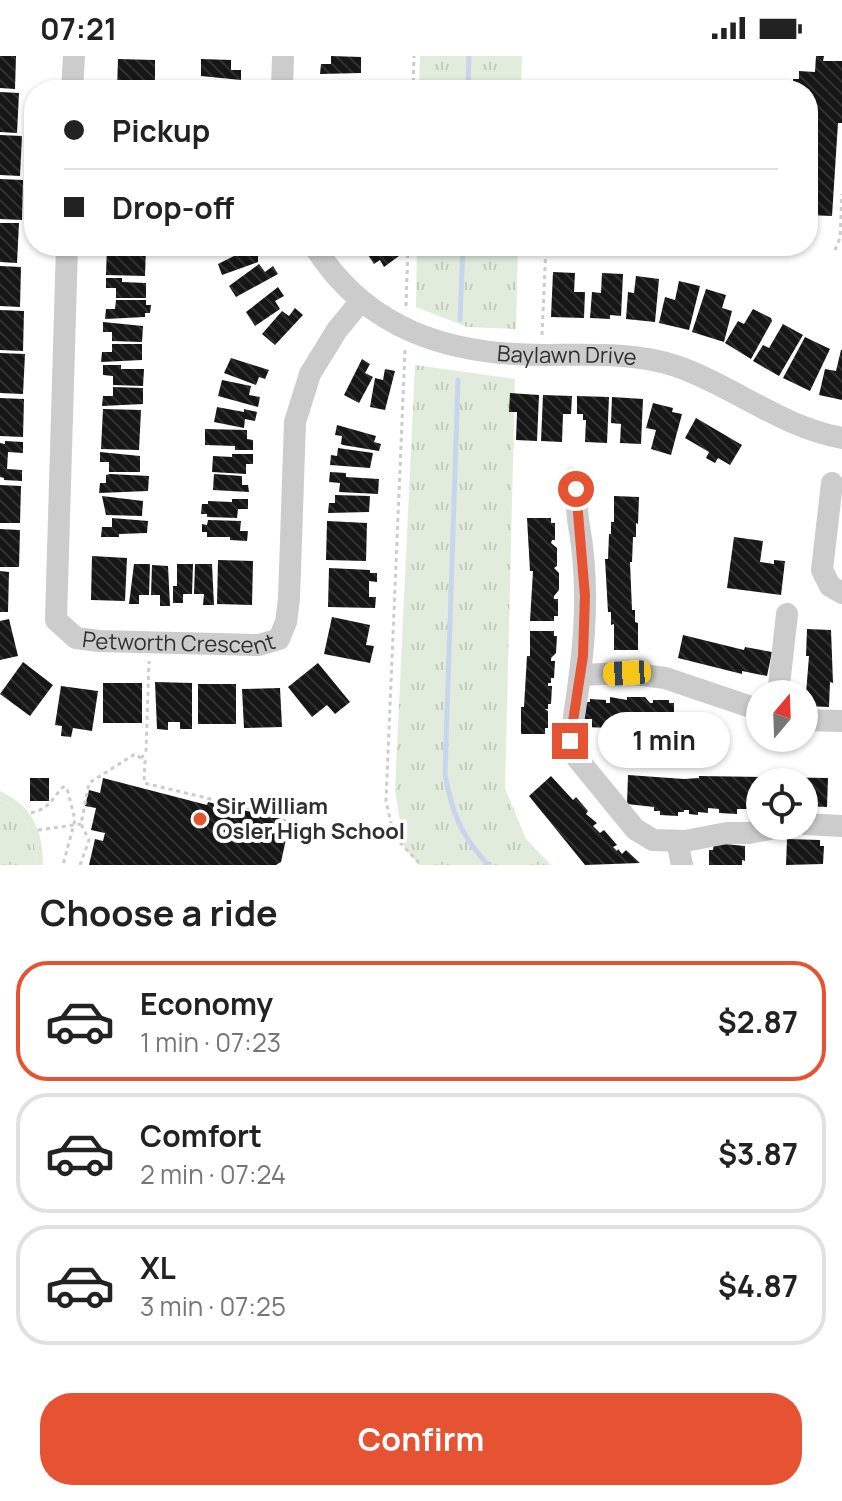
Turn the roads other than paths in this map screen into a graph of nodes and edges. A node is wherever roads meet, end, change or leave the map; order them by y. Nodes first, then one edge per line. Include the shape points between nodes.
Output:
1 (74, 56) edge
2 (283, 56) edge
3 (73, 80) edge
4 (282, 80) edge
5 (67, 256) edge
6 (321, 256) edge
7 (360, 302) junction
8 (842, 438) edge
9 (573, 478) dead end
10 (832, 483) dead end
11 (842, 593) edge
12 (787, 614) dead end
13 (581, 675) junction
14 (780, 680) edge
15 (746, 705) edge
16 (818, 720) edge
17 (842, 721) edge
18 (818, 825) edge
19 (842, 826) edge
20 (746, 832) edge
21 (677, 841) junction
22 (682, 865) edge

1 - 3 street
2 - 4 street
5 - 7 street, Petworth Crescent via 56,620 76,638 259,645 279,639 289,599 295,422 310,374
6 - 7 street, Baylawn Drive
7 - 8 street, Baylawn Drive via 405,328 466,349 635,357 674,366 792,424
9 - 13 street via 585,596
10 - 11 street via 822,570 830,586
12 - 14 street
13 - 15 street via 665,678
13 - 21 street via 574,750 641,834
16 - 17 street
18 - 19 street
20 - 21 street
21 - 22 street

